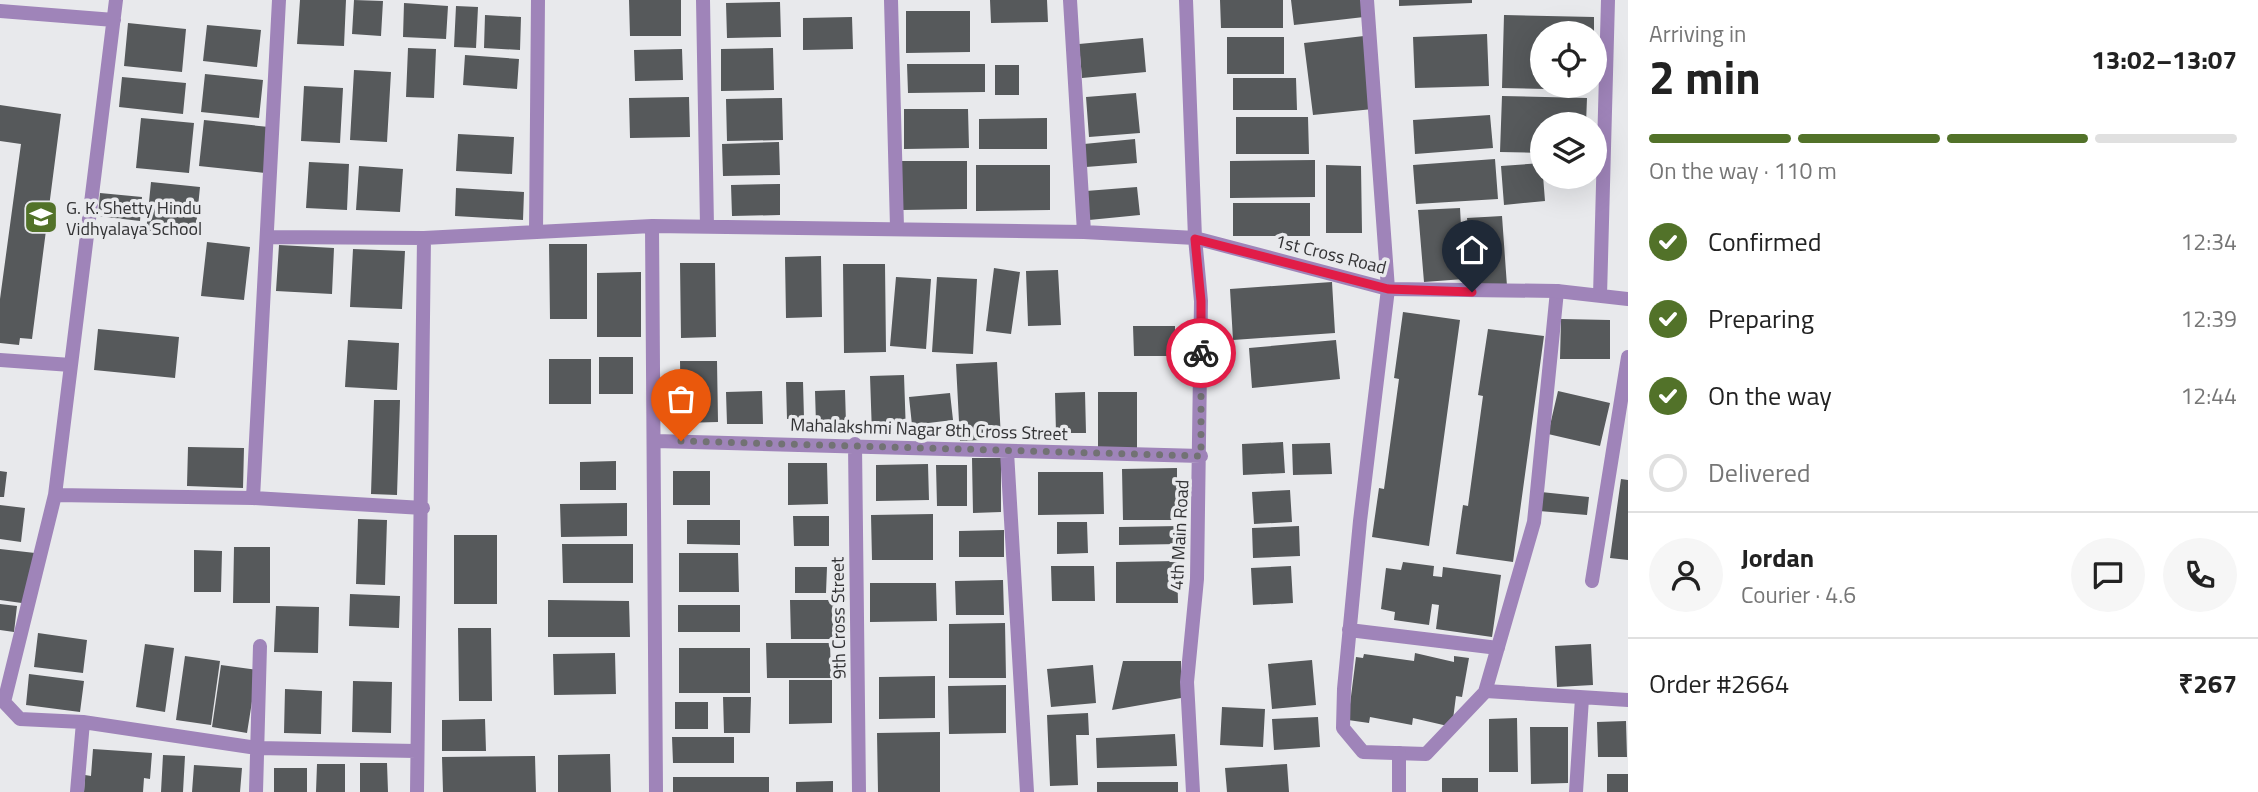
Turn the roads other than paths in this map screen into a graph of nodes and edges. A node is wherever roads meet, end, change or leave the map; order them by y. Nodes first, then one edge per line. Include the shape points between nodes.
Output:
1 (116, 0) edge
2 (279, 0) edge
3 (538, 0) edge
4 (703, 0) edge
5 (891, 0) edge
6 (1070, 0) edge
7 (1186, 0) edge
8 (1367, 0) edge
9 (1608, 0) edge
10 (0, 11) edge
11 (114, 20) junction
12 (652, 226) junction
13 (707, 226) junction
14 (897, 228) junction
15 (536, 232) junction
16 (1084, 232) junction
17 (267, 237) junction
18 (424, 237) junction
19 (1195, 239) junction
20 (1388, 289) junction
21 (1557, 291) junction
22 (1600, 296) junction
23 (1628, 299) edge
24 (1628, 357) edge
25 (0, 360) edge
26 (71, 365) junction
27 (656, 441) junction
28 (855, 444) junction
29 (1007, 452) junction
30 (1201, 456) junction
31 (55, 495) junction
32 (253, 498) junction
33 (423, 508) junction
34 (1592, 581) dead end
35 (1349, 630) junction
36 (260, 646) dead end
37 (1498, 648) junction
38 (1486, 691) junction
39 (1582, 698) junction
40 (1628, 700) edge
41 (83, 722) junction
42 (257, 748) junction
43 (416, 751) junction
44 (1399, 753) junction
45 (77, 792) edge
46 (256, 792) edge
47 (417, 792) edge
48 (656, 792) edge
49 (859, 792) edge
50 (1027, 792) edge
51 (1193, 792) edge
52 (1399, 792) edge
53 (1576, 792) edge

1 - 11 street
2 - 17 street
3 - 15 street
4 - 13 street
5 - 14 street
6 - 16 street
7 - 19 street, 4th Main Road
8 - 20 street
9 - 22 street
10 - 11 street
11 - 26 street
12 - 13 street, 1st Cross Road
12 - 15 street, 1st Cross Road
12 - 27 street
13 - 14 street, 1st Cross Road
14 - 16 street, 1st Cross Road
15 - 18 street, 1st Cross Road
16 - 19 street, 1st Cross Road
17 - 18 street, 1st Cross Road
17 - 32 street
18 - 33 street
19 - 20 street, 1st Cross Road
19 - 30 street, 4th Main Road via 1201,301
20 - 21 street, 1st Cross Road
20 - 35 street
21 - 22 street, 1st Cross Road
21 - 37 street via 1534,522
22 - 23 street, 1st Cross Road
24 - 34 street
25 - 26 street
26 - 31 street
27 - 28 street, Mahalakshmi Nagar 8th Cross Street
27 - 48 street
28 - 29 street, Mahalakshmi Nagar 8th Cross Street
28 - 49 street, 9th Cross Street
29 - 30 street, Mahalakshmi Nagar 8th Cross Street
29 - 50 street
30 - 51 street, 4th Main Road via 1197,579 1187,682
31 - 32 street
31 - 41 street via 4,702 20,719
32 - 33 street
33 - 43 street
35 - 37 street
35 - 44 street via 1343,728 1363,752
36 - 42 street
37 - 38 street
38 - 39 street
38 - 44 street via 1426,754
39 - 40 street
39 - 53 street
41 - 42 street
41 - 45 street
42 - 43 street
42 - 46 street
43 - 47 street
44 - 52 street

